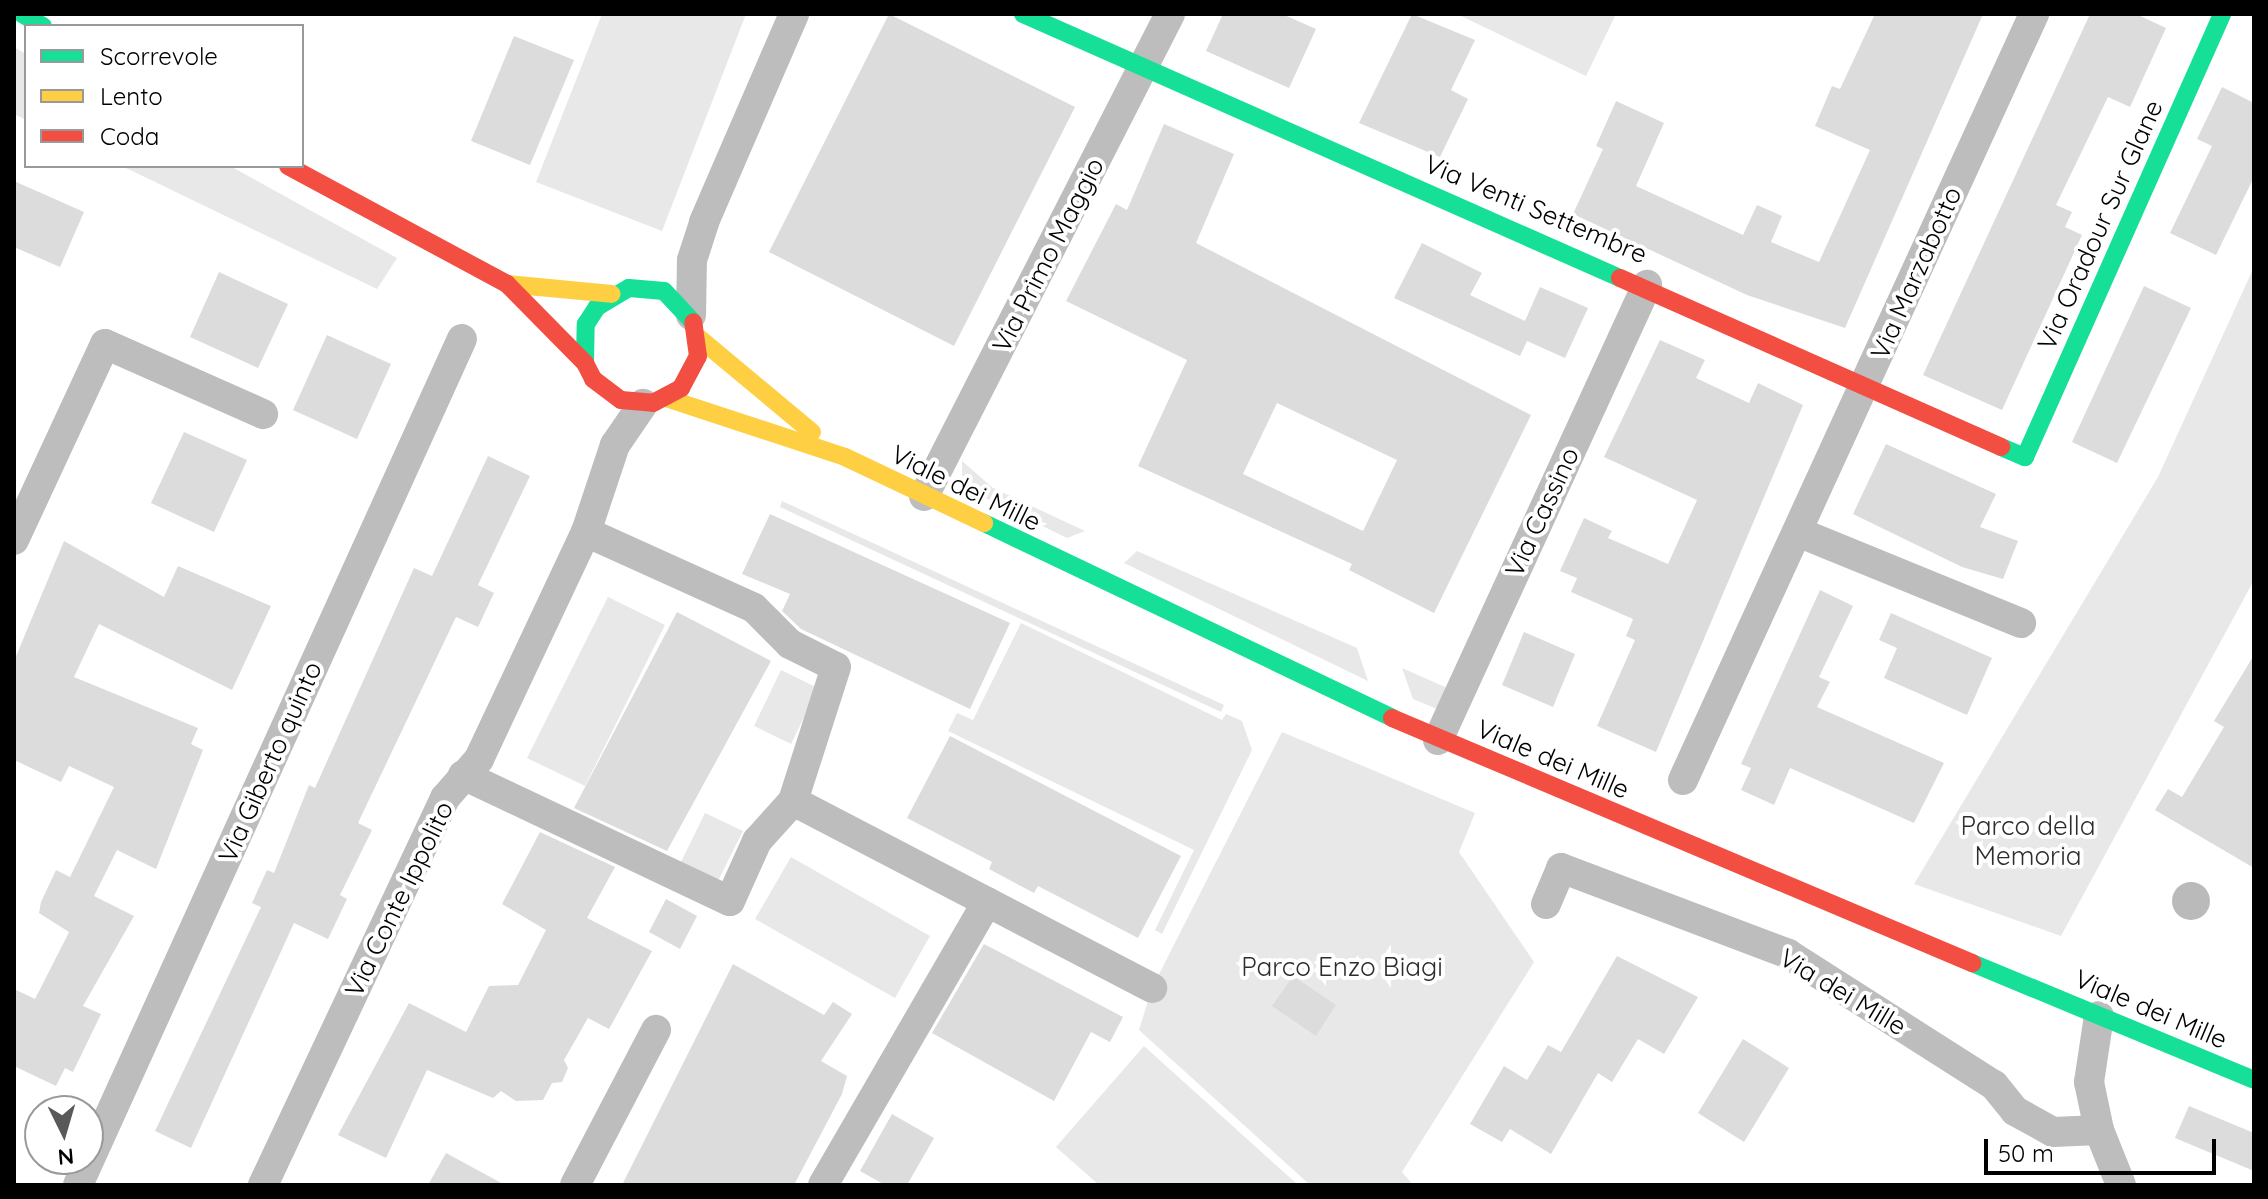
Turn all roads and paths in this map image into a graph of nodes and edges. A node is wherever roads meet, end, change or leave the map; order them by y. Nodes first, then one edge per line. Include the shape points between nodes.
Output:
1 (22, 14) edge
2 (794, 14) edge
3 (1023, 14) edge
4 (1170, 14) edge
5 (2034, 14) edge
6 (2222, 14) edge
7 (40, 24) edge
8 (1144, 67) junction
9 (292, 168) edge
10 (704, 222) junction
11 (507, 284) junction
12 (1647, 285) junction
13 (646, 287) junction
14 (612, 294) junction
15 (695, 326) junction
16 (462, 339) dead end
17 (585, 363) junction
18 (1864, 388) junction
19 (654, 401) junction
20 (263, 414) dead end
21 (845, 457) junction
22 (2025, 457) joint
23 (924, 496) junction
24 (586, 532) junction
25 (1798, 532) junction
26 (14, 540) edge
27 (2021, 623) dead end
28 (1438, 740) junction
29 (463, 775) junction
30 (1683, 780) dead end
31 (793, 801) junction
32 (987, 902) junction
33 (1546, 904) dead end
34 (1152, 988) dead end
35 (2099, 1016) junction
36 (656, 1030) dead end
37 (2254, 1080) edge
38 (2099, 1130) junction
39 (78, 1185) edge
40 (263, 1185) edge
41 (575, 1185) edge
42 (823, 1185) edge
43 (2121, 1185) edge

1 - 7 main road
2 - 10 street
3 - 8 main road, Via Venti Settembre
4 - 8 street, Via Primo Maggio
5 - 18 street, Via Marzabotto
6 - 22 main road, Via Oradour Sur Glane
8 - 12 main road, Via Venti Settembre
8 - 23 street, Via Primo Maggio
9 - 11 main road, Viale dei Mille
10 - 13 street via 682,255
10 - 15 street via 692,260
11 - 14 main road, Viale dei Mille
11 - 17 main road, Viale dei Mille
12 - 18 main road, Via Venti Settembre
12 - 28 street, Via Cassino
13 - 14 main road, Viale dei Mille
13 - 15 main road, Viale dei Mille via 664,291
14 - 17 main road via 586,324
15 - 19 main road via 692,373
15 - 21 main road, Viale dei Mille
16 - 39 street, Via Giberto quinto
17 - 19 main road, Viale dei Mille via 605,392
18 - 22 main road, Via Venti Settembre
18 - 25 street, Via Marzabotto
19 - 21 main road, Viale dei Mille
19 - 24 street, Via Conte Ippolito via 615,445
20 - 26 street via 105,344
21 - 23 main road, Viale dei Mille
23 - 28 main road, Viale dei Mille
24 - 29 street, Via Conte Ippolito via 479,759
24 - 31 street via 754,608 790,644 836,667
25 - 27 street
25 - 30 street, Via Marzabotto
28 - 35 main road, Viale dei Mille
29 - 31 street via 730,901 757,841
29 - 40 street, Via Conte Ippolito via 445,798
31 - 32 street
32 - 34 street
32 - 42 street
33 - 38 street, Via dei Mille via 1561,868 1788,954 1994,1085 2015,1111 2053,1132
35 - 37 main road, Viale dei Mille
35 - 38 street via 2089,1082
36 - 41 street
38 - 43 street

